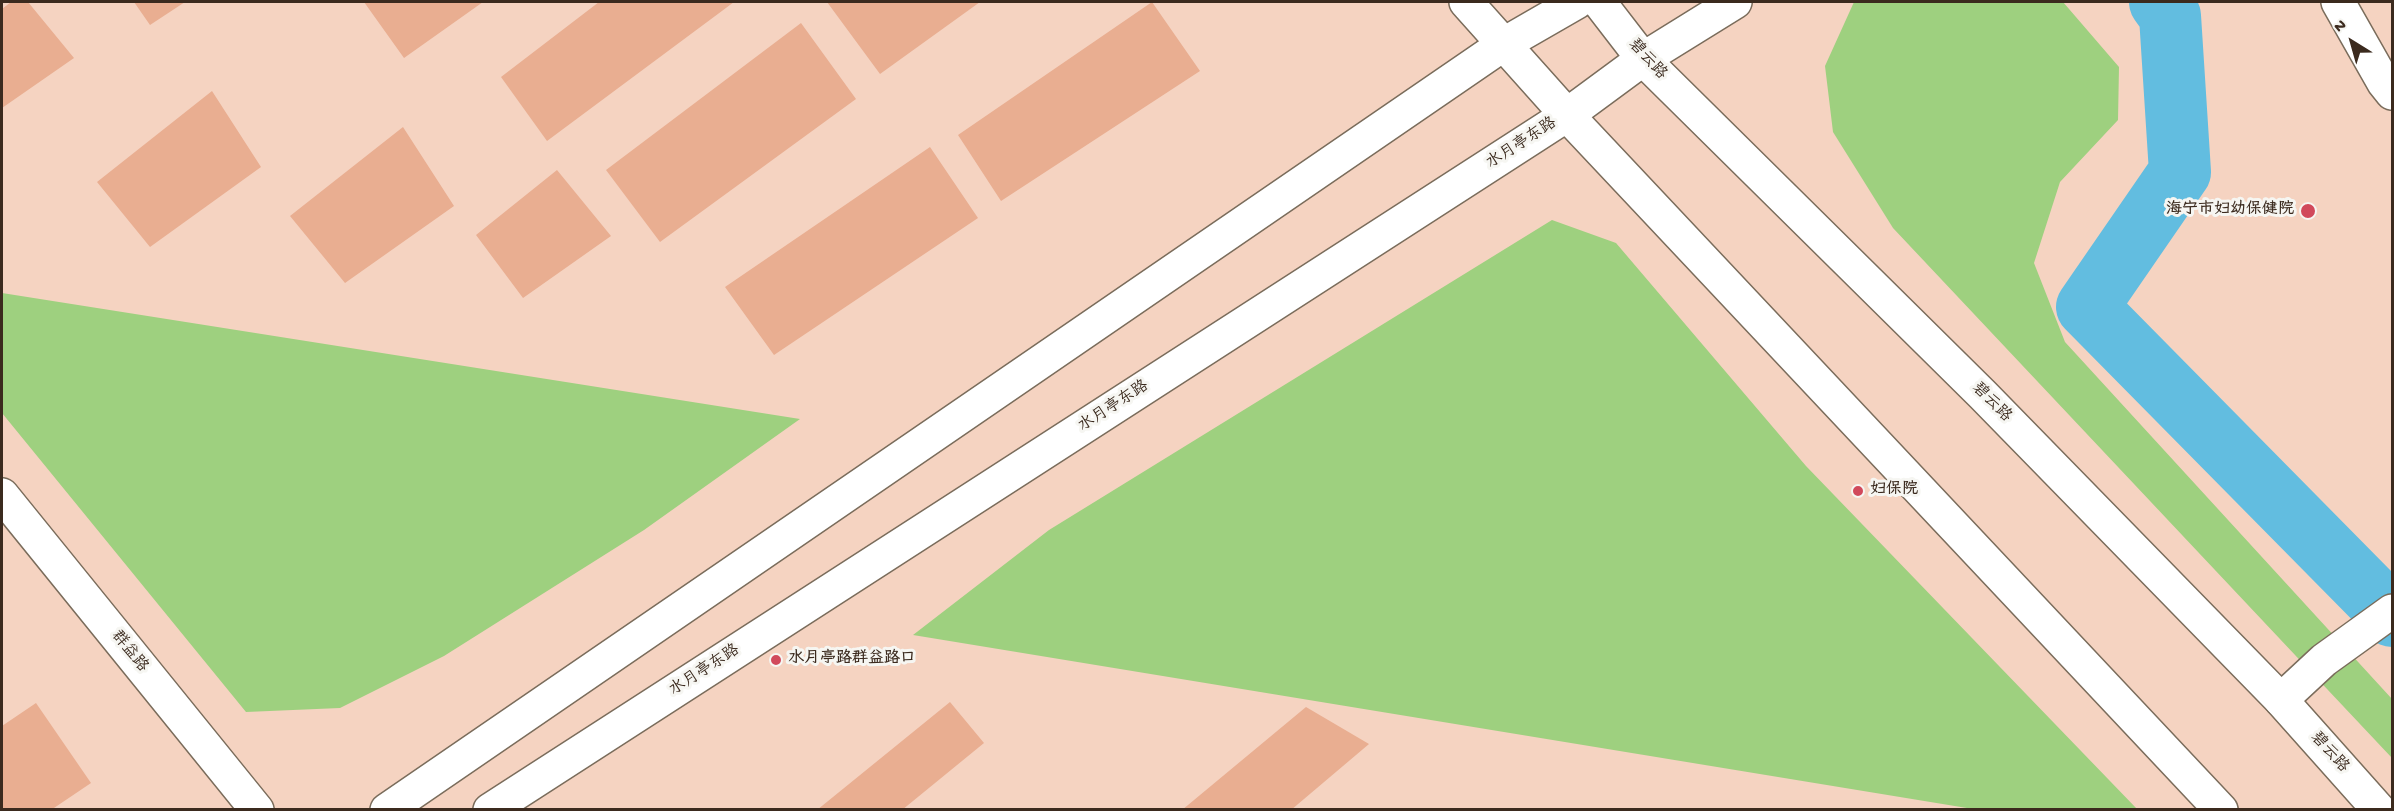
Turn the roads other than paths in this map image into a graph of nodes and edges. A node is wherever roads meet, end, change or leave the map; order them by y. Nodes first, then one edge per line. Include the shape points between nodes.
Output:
1 (1466, 2) edge
2 (1577, 2) edge
3 (1599, 2) edge
4 (1735, 2) edge
5 (2338, 2) edge
6 (1504, 44) junction
7 (1643, 60) junction
8 (2392, 93) edge
9 (1567, 115) junction
10 (2, 495) edge
11 (2392, 611) edge
12 (2281, 700) junction
13 (257, 810) edge
14 (387, 810) edge
15 (490, 810) edge
16 (2221, 810) edge
17 (2379, 810) edge

1 - 6 main road
2 - 6 main road
3 - 7 main road, 碧云路
4 - 7 main road, 水月亭东路
5 - 8 main road
6 - 9 main road
6 - 14 main road
7 - 9 main road, 水月亭东路
7 - 12 main road, 碧云路 via 1983,395
9 - 15 main road, 水月亭东路
9 - 16 main road
10 - 13 main road, 群益路
11 - 12 main road via 2324,660
12 - 17 main road, 碧云路

